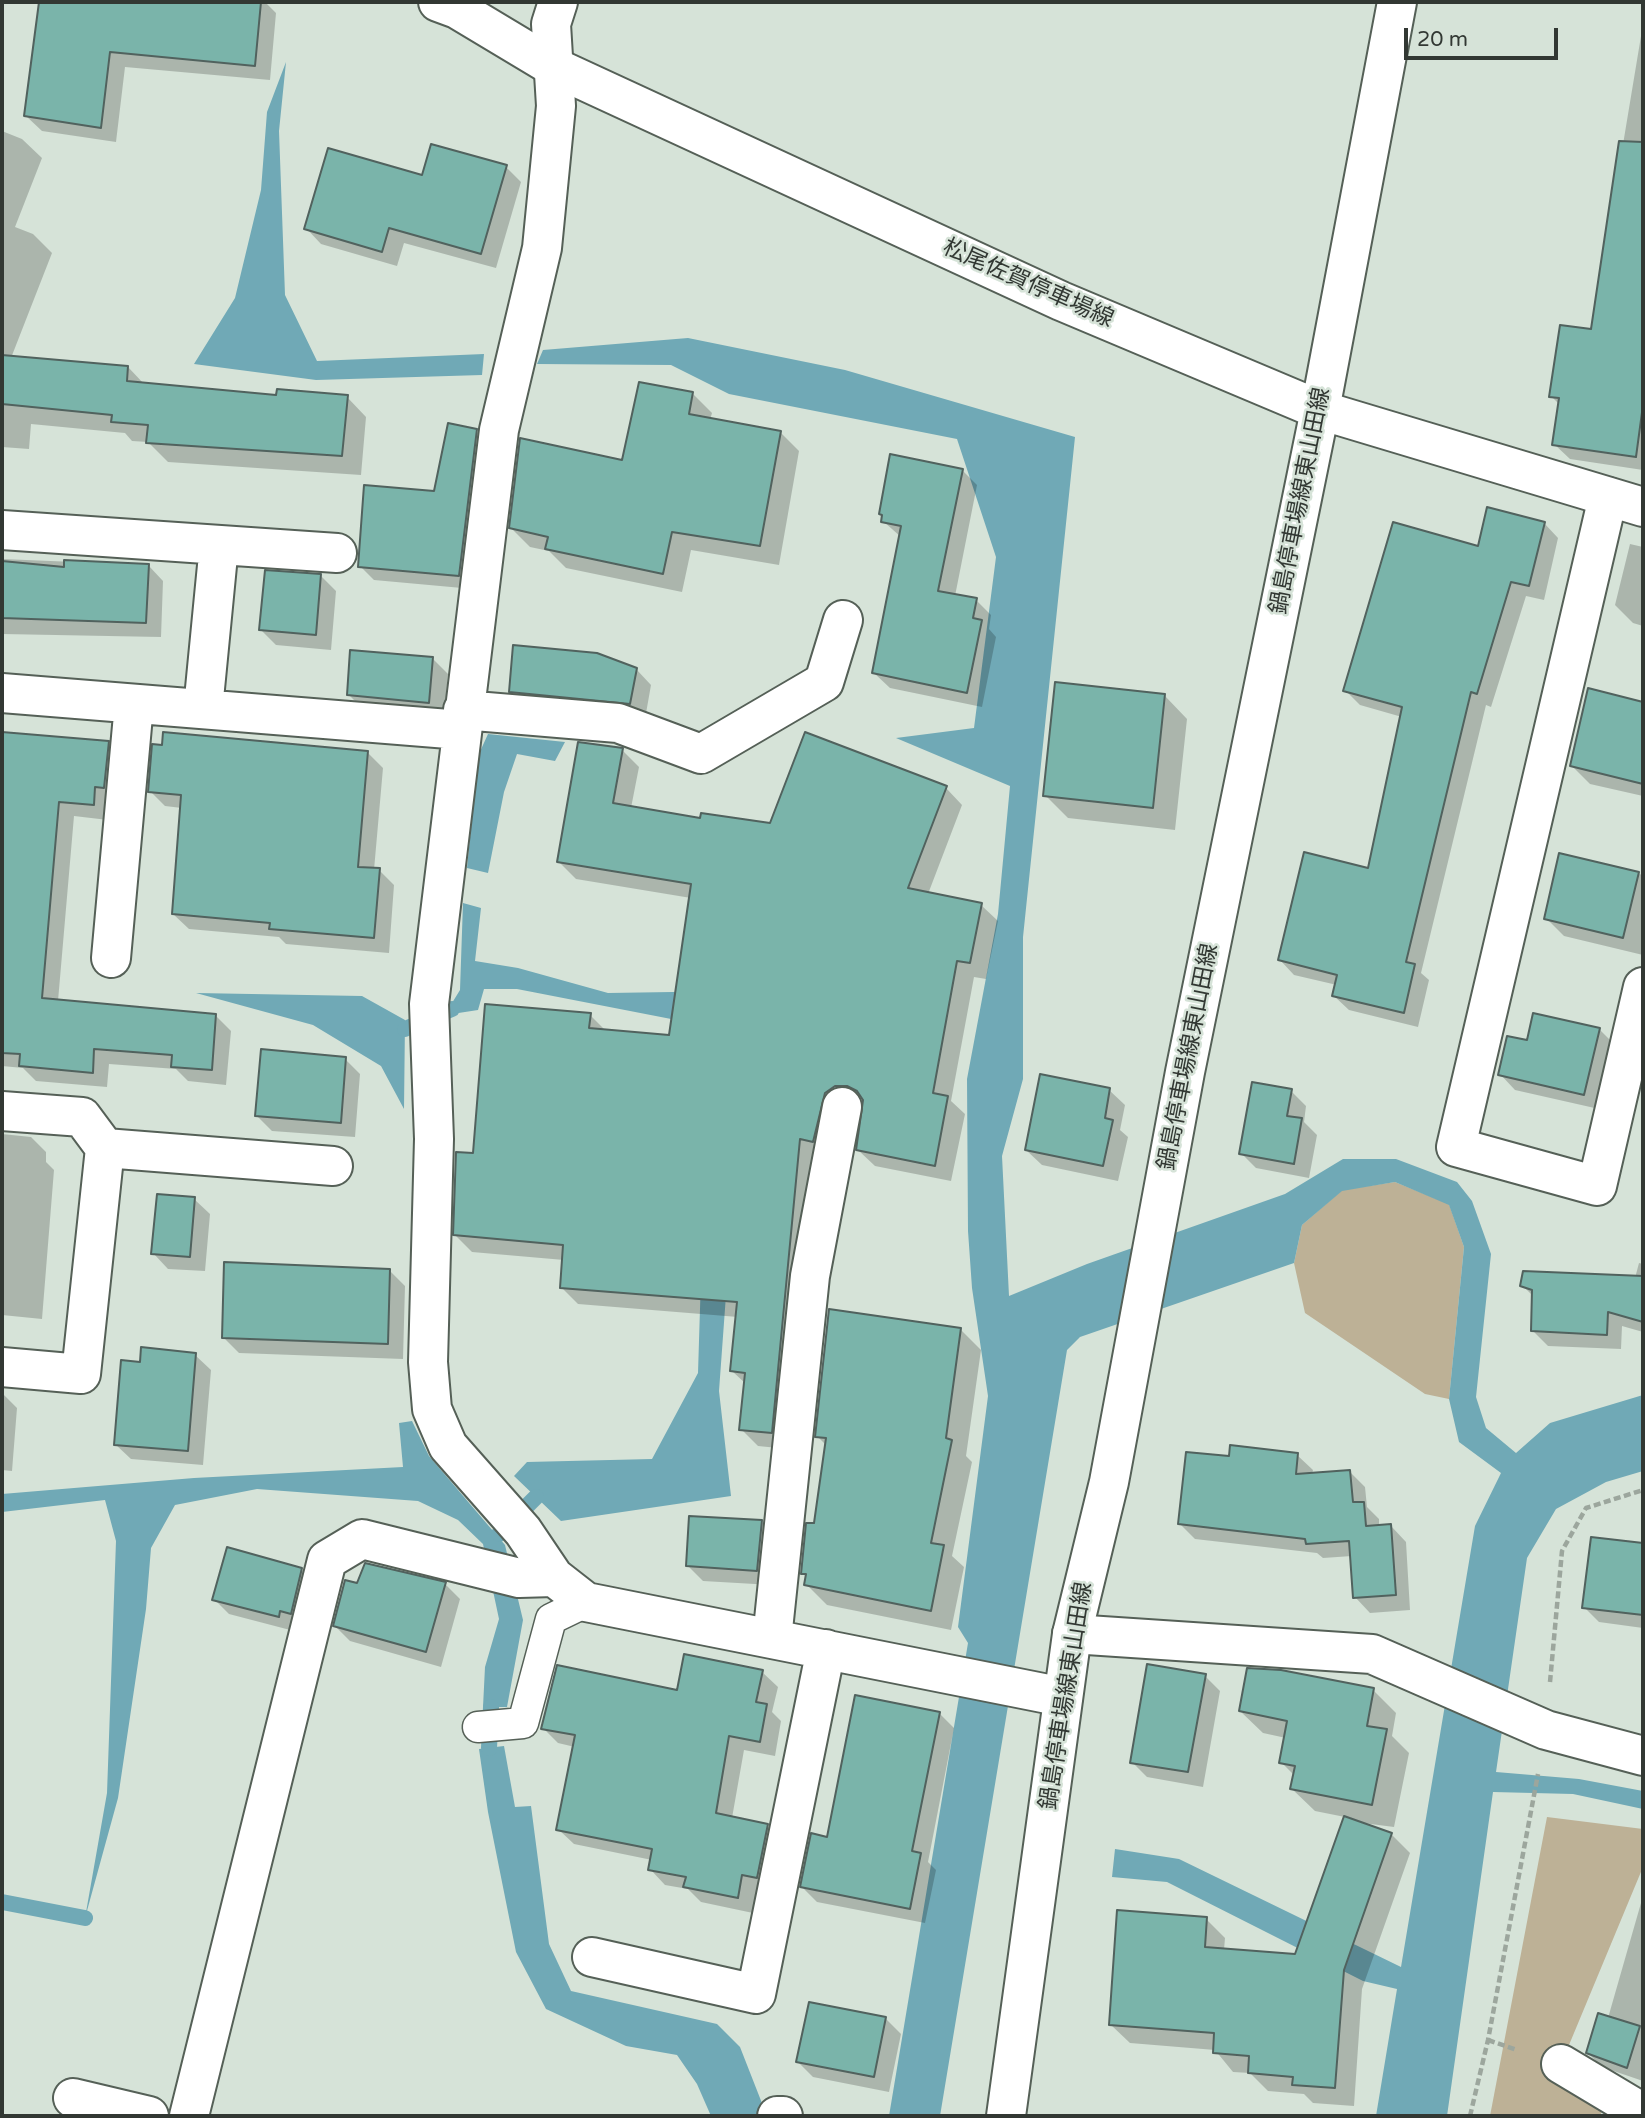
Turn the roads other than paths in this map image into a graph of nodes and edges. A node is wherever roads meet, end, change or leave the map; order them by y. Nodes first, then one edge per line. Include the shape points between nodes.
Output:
1 (438, 2) edge
2 (558, 2) edge
3 (1398, 2) edge
4 (552, 66) junction
5 (1320, 410) junction
6 (1626, 502) edge
7 (2, 530) edge
8 (219, 545) junction
9 (337, 553) dead end
10 (842, 620) dead end
11 (2, 693) edge
12 (134, 704) junction
13 (203, 709) junction
14 (462, 720) junction
15 (111, 958) dead end
16 (1643, 987) edge
17 (842, 1107) dead end
18 (2, 1111) edge
19 (105, 1148) junction
20 (333, 1166) dead end
21 (2, 1367) edge
22 (519, 1575) junction
23 (586, 1602) junction
24 (1072, 1634) junction
25 (772, 1639) junction
26 (826, 1649) junction
27 (1063, 1696) junction
28 (490, 1727) dead end
29 (1643, 1756) edge
30 (592, 1957) dead end
31 (1561, 2064) dead end
32 (73, 2098) dead end
33 (1643, 2113) edge
34 (149, 2116) edge
35 (189, 2116) edge
36 (777, 2116) edge
37 (783, 2116) edge
38 (1006, 2116) edge

1 - 4 street, 松尾佐賀停車場線
2 - 4 street via 551,24
3 - 5 street, 鍋島停車場線東山田線
4 - 5 street, 松尾佐賀停車場線 via 1061,301
4 - 14 street via 556,106 542,248 499,430
5 - 6 street, 松尾佐賀停車場線
5 - 24 street, 鍋島停車場線東山田線 via 1109,1482
6 - 16 street via 1456,1147 1597,1186
7 - 8 street
8 - 9 street
8 - 13 street
10 - 14 street via 824,682 701,754 618,723
11 - 12 street
12 - 13 street
12 - 15 street
13 - 14 street
14 - 22 street via 430,1018 434,1139 428,1363 432,1409 448,1446 512,1520
17 - 25 street via 810,1276
18 - 19 street via 82,1117
19 - 20 street
19 - 21 street via 80,1374
22 - 23 street
22 - 35 street via 362,1539 327,1560
23 - 25 street
23 - 28 lane via 551,1619 523,1723
24 - 27 street, 鍋島停車場線東山田線
24 - 29 street via 1372,1654 1429,1678 1535,1734
25 - 26 street
26 - 27 street
26 - 30 street via 756,1994
27 - 38 street, 鍋島停車場線東山田線
31 - 33 street
32 - 34 street
36 - 37 street

